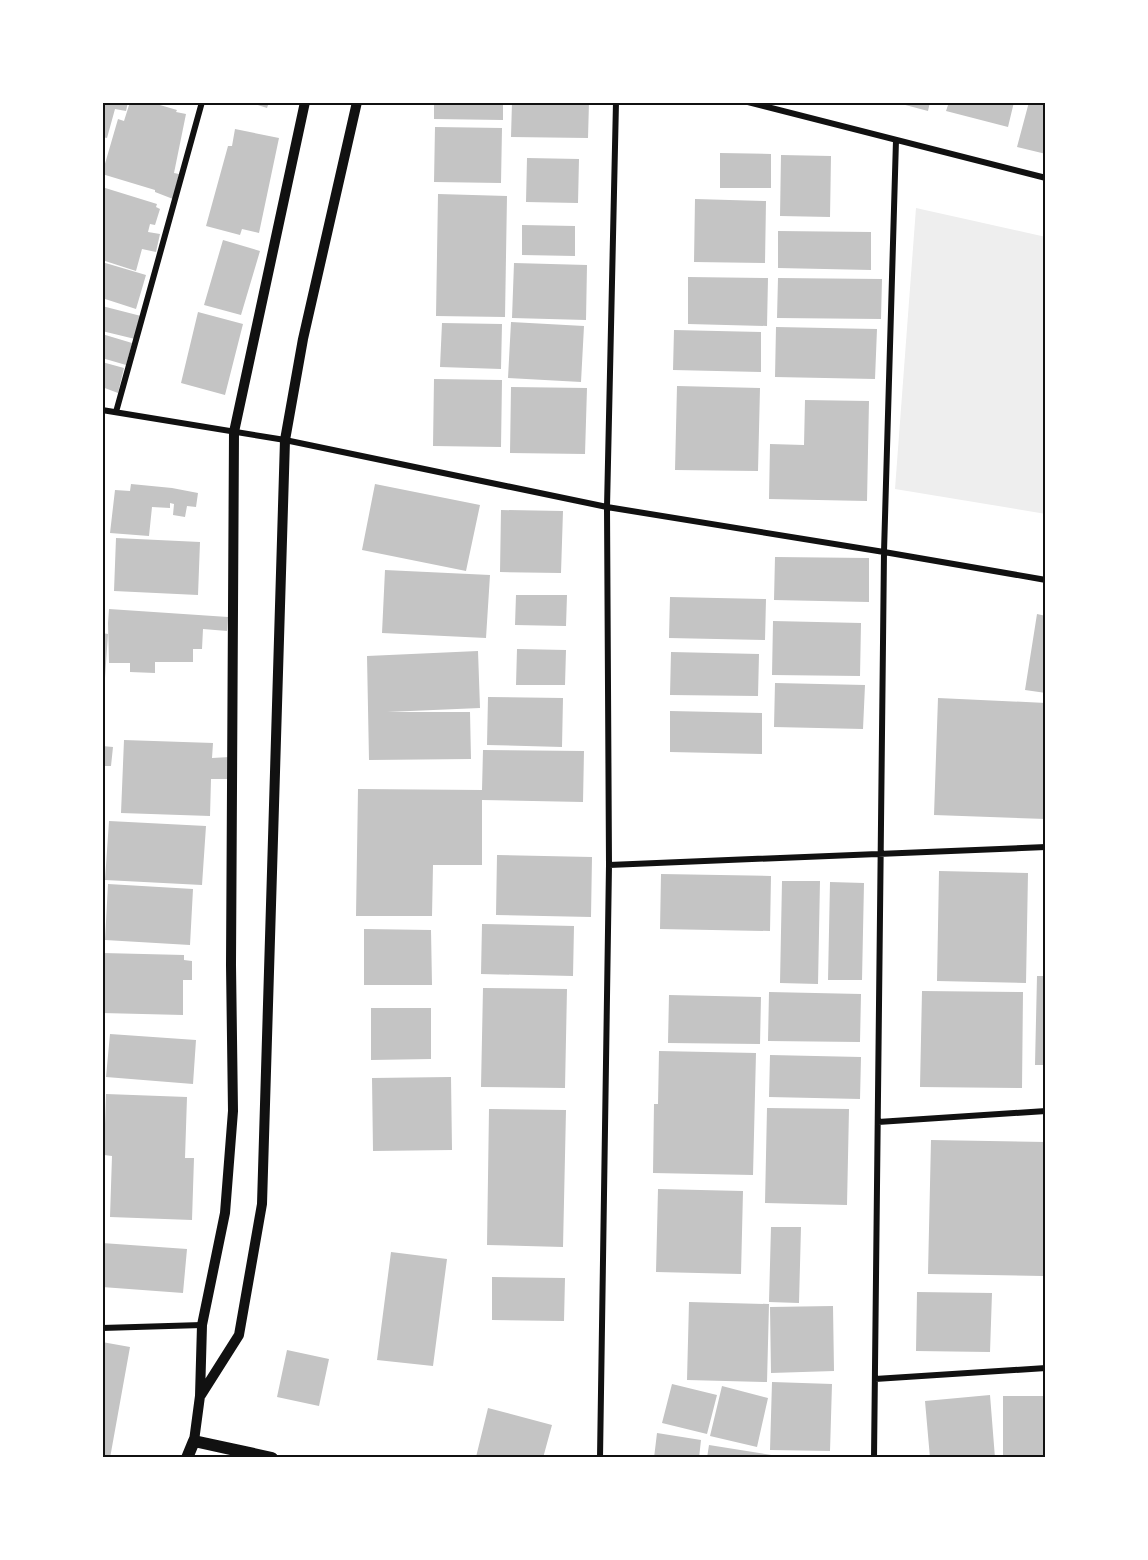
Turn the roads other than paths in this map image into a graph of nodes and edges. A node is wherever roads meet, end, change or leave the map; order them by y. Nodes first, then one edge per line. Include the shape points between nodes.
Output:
1 (202, 102) edge
2 (305, 102) edge
3 (357, 102) edge
4 (616, 102) edge
5 (748, 102) edge
6 (896, 140) junction
7 (1046, 178) edge
8 (102, 410) edge
9 (116, 412) junction
10 (234, 432) junction
11 (285, 441) junction
12 (607, 507) junction
13 (884, 552) junction
14 (1046, 580) edge
15 (1046, 847) edge
16 (880, 853) junction
17 (609, 865) junction
18 (1046, 1112) edge
19 (878, 1122) junction
20 (202, 1325) junction
21 (102, 1328) edge
22 (1046, 1368) edge
23 (875, 1379) junction
24 (200, 1396) junction
25 (194, 1441) junction
26 (188, 1458) edge
27 (199, 1458) edge
28 (272, 1458) edge
29 (600, 1458) edge
30 (874, 1458) edge

1 - 9 street
2 - 10 street
3 - 11 street via 303,339
4 - 12 street
5 - 6 street
6 - 7 street
6 - 13 street
8 - 9 street
9 - 10 street
10 - 11 street
10 - 20 street via 233,1110 225,1213
11 - 12 street
11 - 24 street via 262,1204 239,1335
12 - 13 street
12 - 17 street
13 - 14 street
13 - 16 street
15 - 16 street
16 - 17 street
16 - 19 street
17 - 29 street
18 - 19 street
19 - 23 street
20 - 21 street
20 - 24 street
22 - 23 street
23 - 30 street
24 - 25 street
25 - 26 main road
25 - 27 main road
25 - 28 main road

